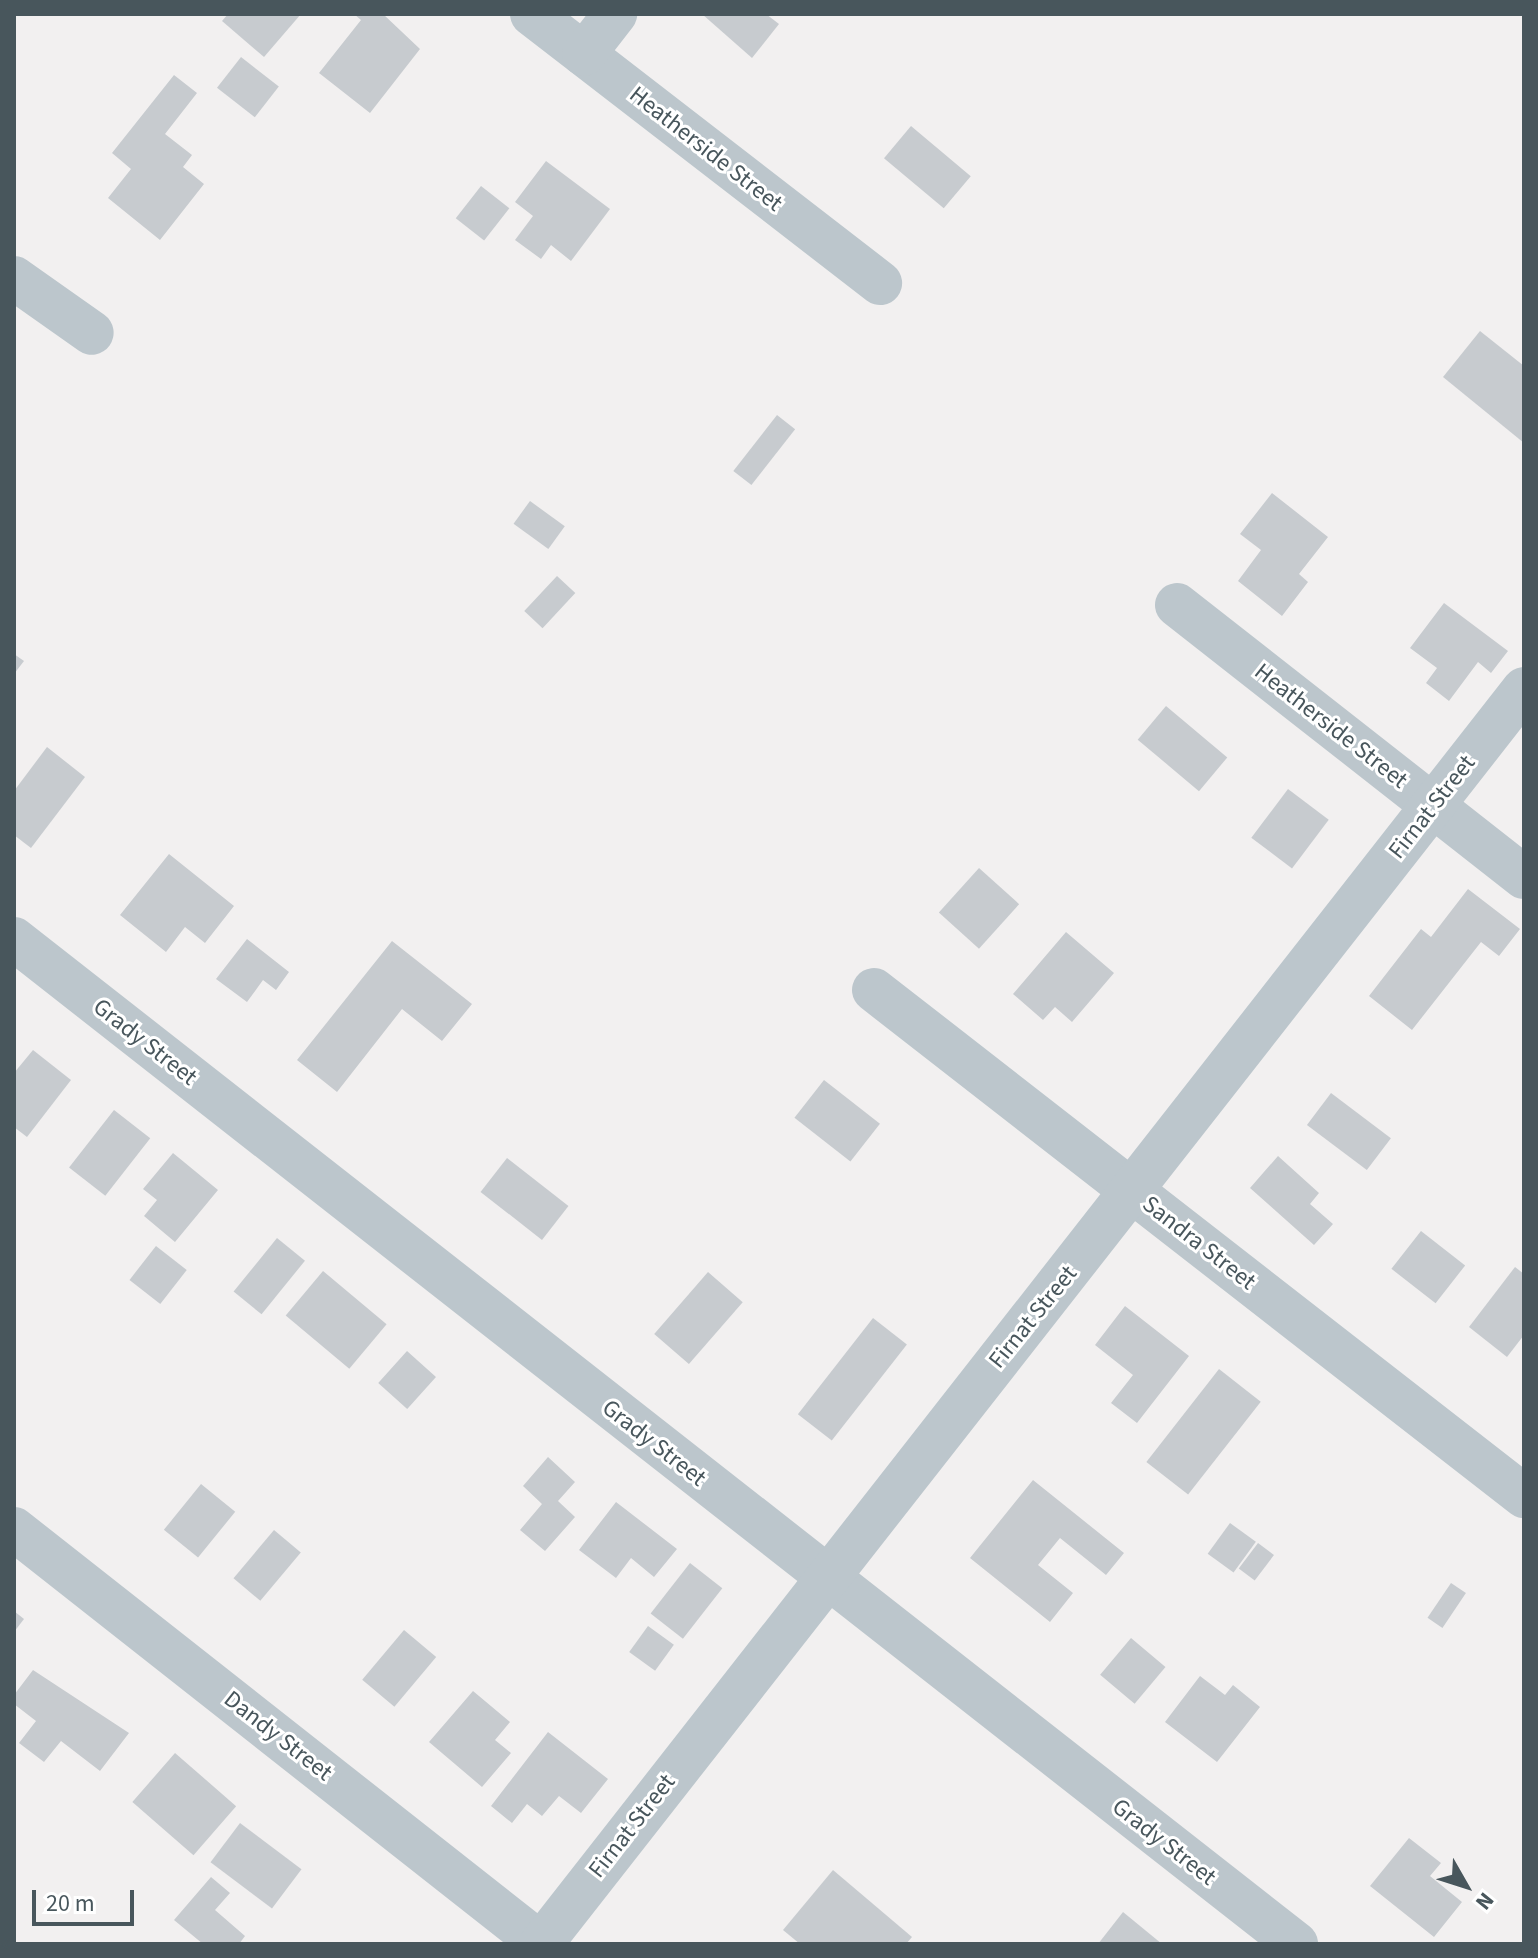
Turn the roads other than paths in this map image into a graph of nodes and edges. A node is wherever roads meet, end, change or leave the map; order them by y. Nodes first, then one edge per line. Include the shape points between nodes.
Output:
1 (532, 14) edge
2 (615, 14) edge
3 (584, 54) junction
4 (14, 278) edge
5 (880, 283) dead end
6 (92, 333) dead end
7 (1177, 605) dead end
8 (1524, 689) edge
9 (1432, 806) junction
10 (1524, 877) edge
11 (14, 939) edge
12 (874, 990) dead end
13 (1134, 1192) junction
14 (1524, 1496) edge
15 (14, 1529) edge
16 (824, 1577) junction
17 (541, 1944) edge
18 (1296, 1944) edge

1 - 3 street, Heatherside Street
2 - 3 street
3 - 5 street, Heatherside Street
4 - 6 street
7 - 9 street, Heatherside Street
8 - 9 street, Firnat Street
9 - 10 street, Heatherside Street
9 - 13 street, Firnat Street
11 - 16 street, Grady Street
12 - 13 street, Sandra Street
13 - 14 street, Sandra Street
13 - 16 street, Firnat Street
15 - 17 street, Dandy Street
16 - 17 street, Firnat Street
16 - 18 street, Grady Street

